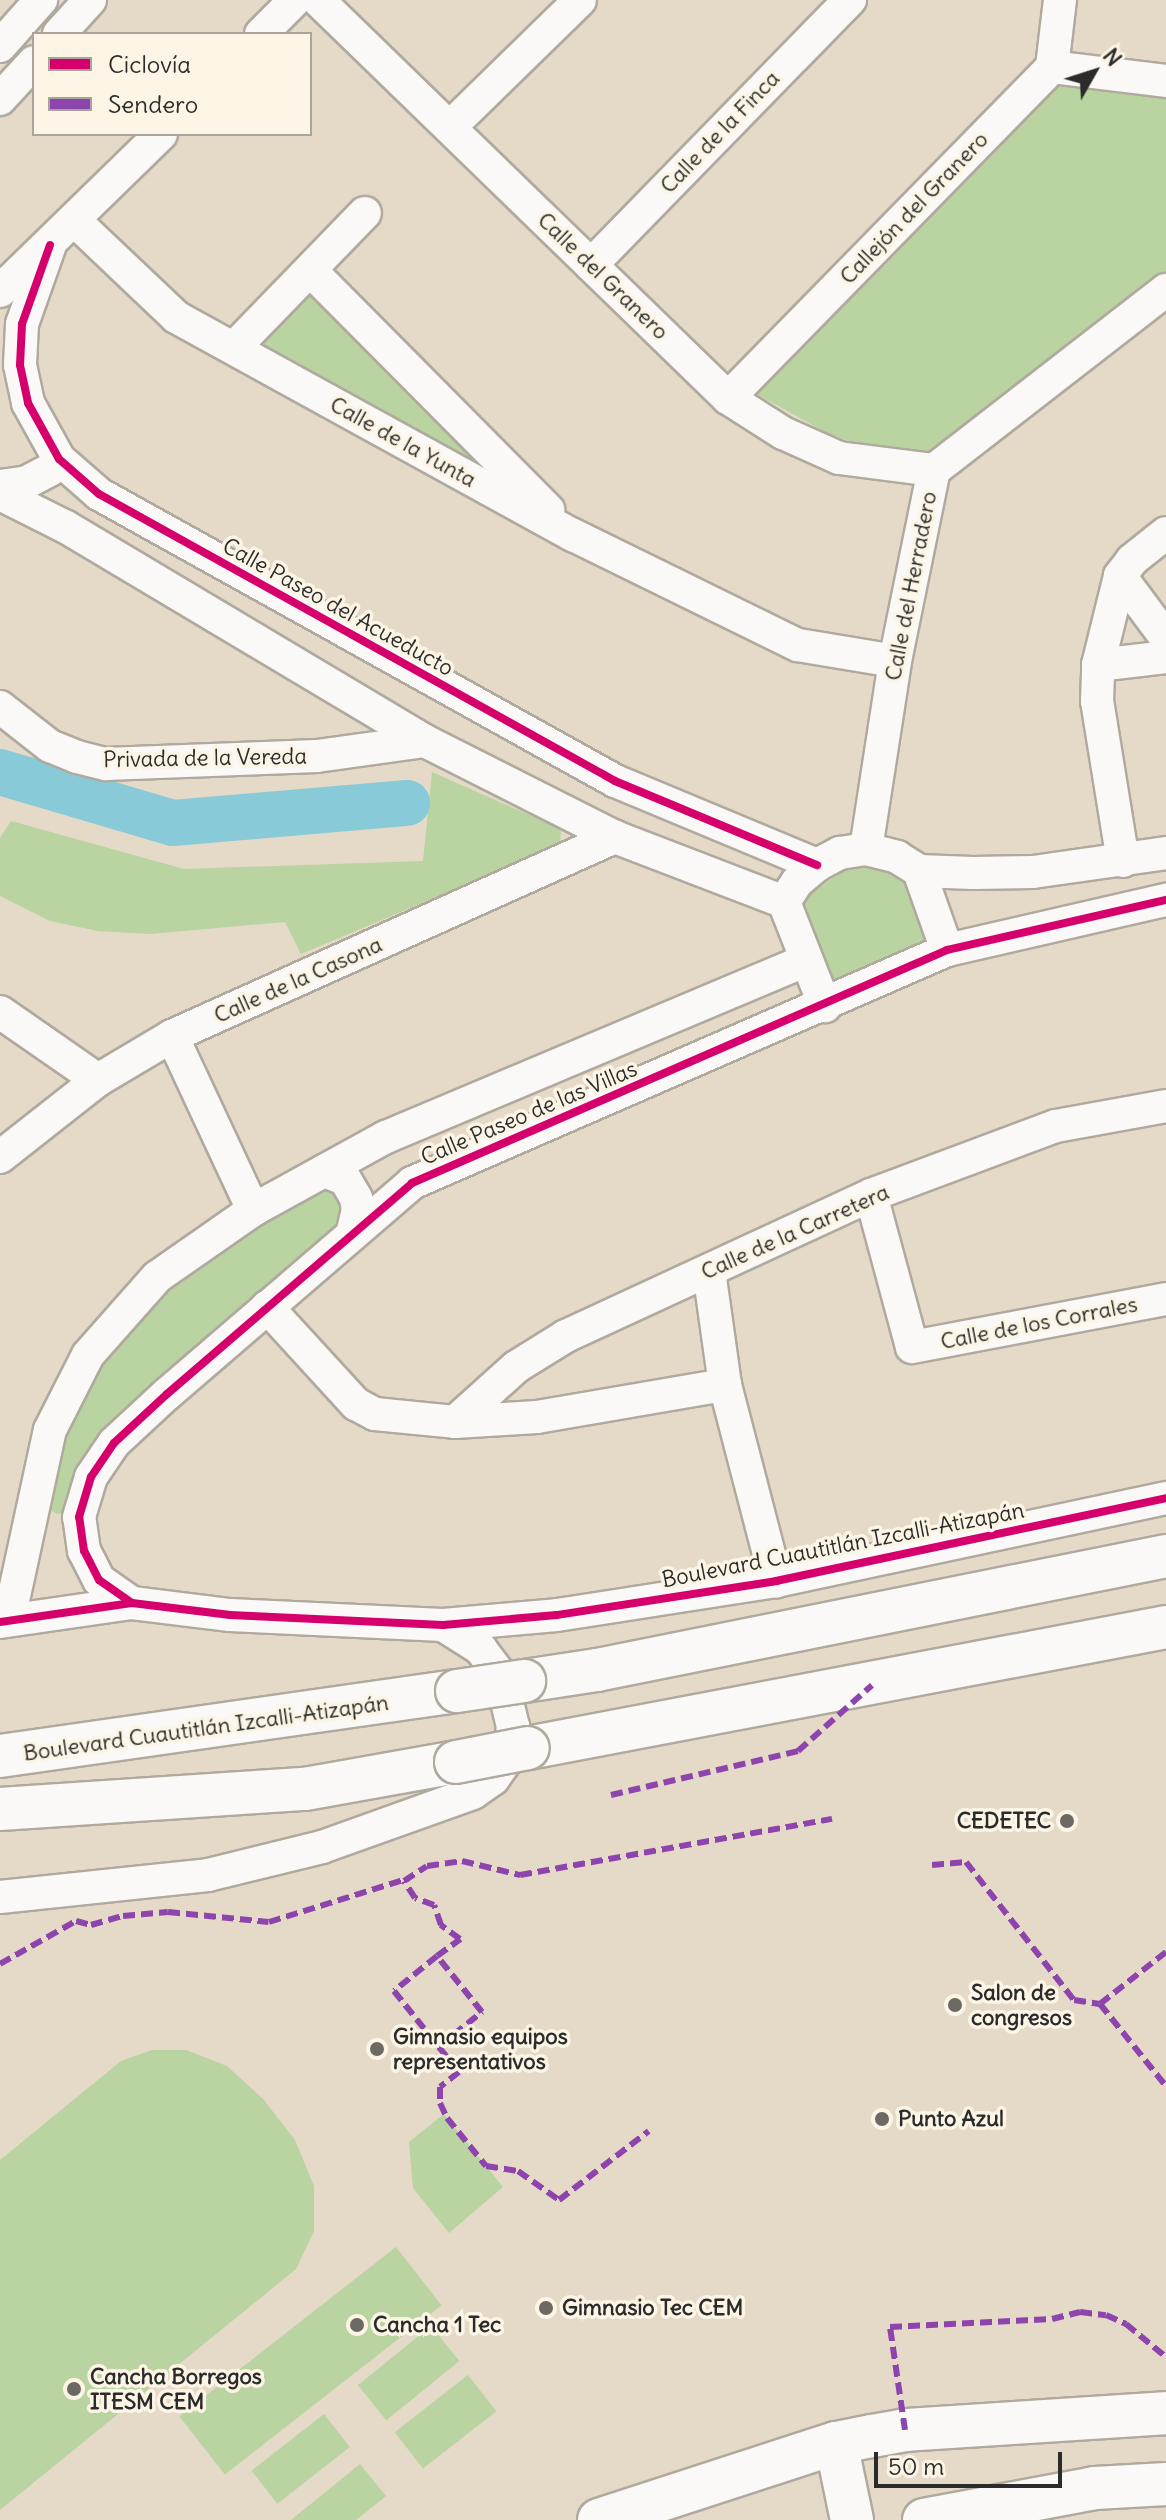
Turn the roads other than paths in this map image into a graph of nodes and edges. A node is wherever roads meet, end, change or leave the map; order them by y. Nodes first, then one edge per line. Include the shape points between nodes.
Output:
1 (41, 0) edge
2 (90, 0) edge
3 (295, 0) edge
4 (318, 0) edge
5 (580, 0) edge
6 (850, 0) edge
7 (1060, 0) edge
8 (61, 32) edge
9 (263, 32) edge
10 (0, 46) edge
11 (32, 64) edge
12 (1052, 67) junction
13 (1166, 81) edge
14 (0, 99) edge
15 (451, 126) junction
16 (159, 136) edge
17 (365, 213) dead end
18 (75, 221) junction
19 (50, 245) junction
20 (591, 265) junction
21 (311, 271) junction
22 (1166, 290) edge
23 (0, 291) edge
24 (234, 348) junction
25 (728, 398) junction
26 (59, 459) junction
27 (934, 470) junction
28 (0, 486) edge
29 (0, 494) edge
30 (1166, 533) edge
31 (573, 535) junction
32 (1120, 576) junction
33 (1166, 638) edge
34 (1166, 657) edge
35 (895, 661) junction
36 (1098, 665) junction
37 (0, 707) edge
38 (425, 741) junction
39 (615, 837) junction
40 (866, 849) junction
41 (1166, 853) edge
42 (1123, 861) junction
43 (817, 865) junction
44 (919, 871) junction
45 (1166, 900) edge
46 (784, 902) junction
47 (947, 950) junction
48 (804, 961) junction
49 (825, 1006) junction
50 (0, 1012) edge
51 (172, 1036) junction
52 (98, 1080) junction
53 (1166, 1106) edge
54 (0, 1157) edge
55 (324, 1171) junction
56 (871, 1195) junction
57 (253, 1210) junction
58 (352, 1234) junction
59 (709, 1271) junction
60 (1166, 1299) edge
61 (267, 1307) junction
62 (725, 1385) junction
63 (455, 1422) junction
64 (1166, 1498) edge
65 (31, 1509) junction
66 (79, 1517) junction
67 (1166, 1556) edge
68 (776, 1581) junction
69 (132, 1603) junction
70 (5, 1620) edge
71 (443, 1625) junction
72 (1166, 1627) edge
73 (14, 1755) edge
74 (11, 1809) edge
75 (0, 1897) edge
76 (1166, 2413) edge
77 (836, 2443) junction
78 (1166, 2484) edge
79 (599, 2520) edge
80 (852, 2520) edge
81 (924, 2520) edge

1 - 10 street
2 - 8 street
3 - 9 street
4 - 15 street, Calle del Granero
5 - 15 street
6 - 20 street, Calle de la Finca
7 - 12 street
11 - 14 street
12 - 13 street
12 - 25 street, Callejón del Granero
15 - 20 street, Calle del Granero
16 - 18 street, Calle Paseo del Acueducto
17 - 21 street
18 - 19 street, Calle Paseo del Acueducto
18 - 24 street, Calle de la Yunta via 176,317
19 - 23 street, Calle Paseo del Acueducto
19 - 26 street, Calle Paseo del Acueducto via 22,324 20,365 28,403
20 - 25 street, Calle del Granero
21 - 24 street
21 - 31 street, Calle de la Yunta
22 - 27 street, Calle del Herradero
24 - 31 street, Calle de la Yunta
25 - 27 street, Calle del Granero via 783,433 839,458
26 - 28 street via 27,482
26 - 43 street, Calle Paseo del Acueducto via 99,494 615,781
27 - 35 street, Calle del Herradero
29 - 38 street via 66,527
30 - 32 street
31 - 35 street, Calle de la Yunta via 798,645
32 - 33 street
32 - 36 street
34 - 36 street
35 - 40 street, Calle del Herradero
36 - 42 street via 1097,701
37 - 38 street, Privada de la Vereda via 50,746 106,764 317,756
38 - 39 street
39 - 46 street
39 - 51 street, Calle de la Casona
40 - 43 street via 840,853
40 - 44 street via 897,857
41 - 42 street
42 - 44 street via 1033,872
43 - 46 street
44 - 47 street
45 - 47 street, Calle Paseo de las Villas
46 - 48 street
47 - 49 street, Calle Paseo de las Villas
48 - 49 street
48 - 55 street, Calle Paseo de las Villas via 386,1137
49 - 58 street, Calle Paseo de las Villas via 412,1183
50 - 52 street
51 - 52 street, Calle de la Casona
51 - 57 street
52 - 54 street, Calle de la Casona
53 - 56 street, Calle de la Carretera via 1056,1126
55 - 57 street, Calle Paseo de las Villas
55 - 58 street via 345,1179 356,1198
56 - 59 street, Calle de la Carretera
56 - 60 street, Calle de los Corrales via 912,1347
57 - 65 street, Calle Paseo de las Villas via 157,1277 88,1355 50,1430
58 - 61 street, Calle Paseo de las Villas
59 - 62 street
59 - 63 street, Calle de la Carretera via 554,1344 516,1367
61 - 63 street via 356,1404 375,1414
61 - 66 street, Calle Paseo de las Villas via 114,1443 91,1477
62 - 63 street via 537,1417
62 - 68 street
64 - 68 street, Boulevard Cuautitlán Izcalli-Atizapán
65 - 66 street via 56,1523
65 - 70 street, Calle Paseo de las Villas
66 - 69 street, Calle Paseo de las Villas via 84,1551 99,1580
67 - 73 main road, Boulevard Cuautitlán Izcalli-Atizapán, bridge via 613,1667
68 - 71 street, Boulevard Cuautitlán Izcalli-Atizapán via 557,1615
69 - 70 street, Boulevard Cuautitlán Izcalli-Atizapán
69 - 71 street, Boulevard Cuautitlán Izcalli-Atizapán via 230,1615
71 - 75 street via 481,1649 501,1676 513,1727 507,1759 493,1779 473,1793 322,1847 208,1875
72 - 74 main road, bridge via 305,1789
73 - 74 main road via 42,1764 50,1779 42,1800
76 - 77 main road via 905,2430
77 - 79 main road
77 - 80 main road
78 - 81 main road via 1095,2488

